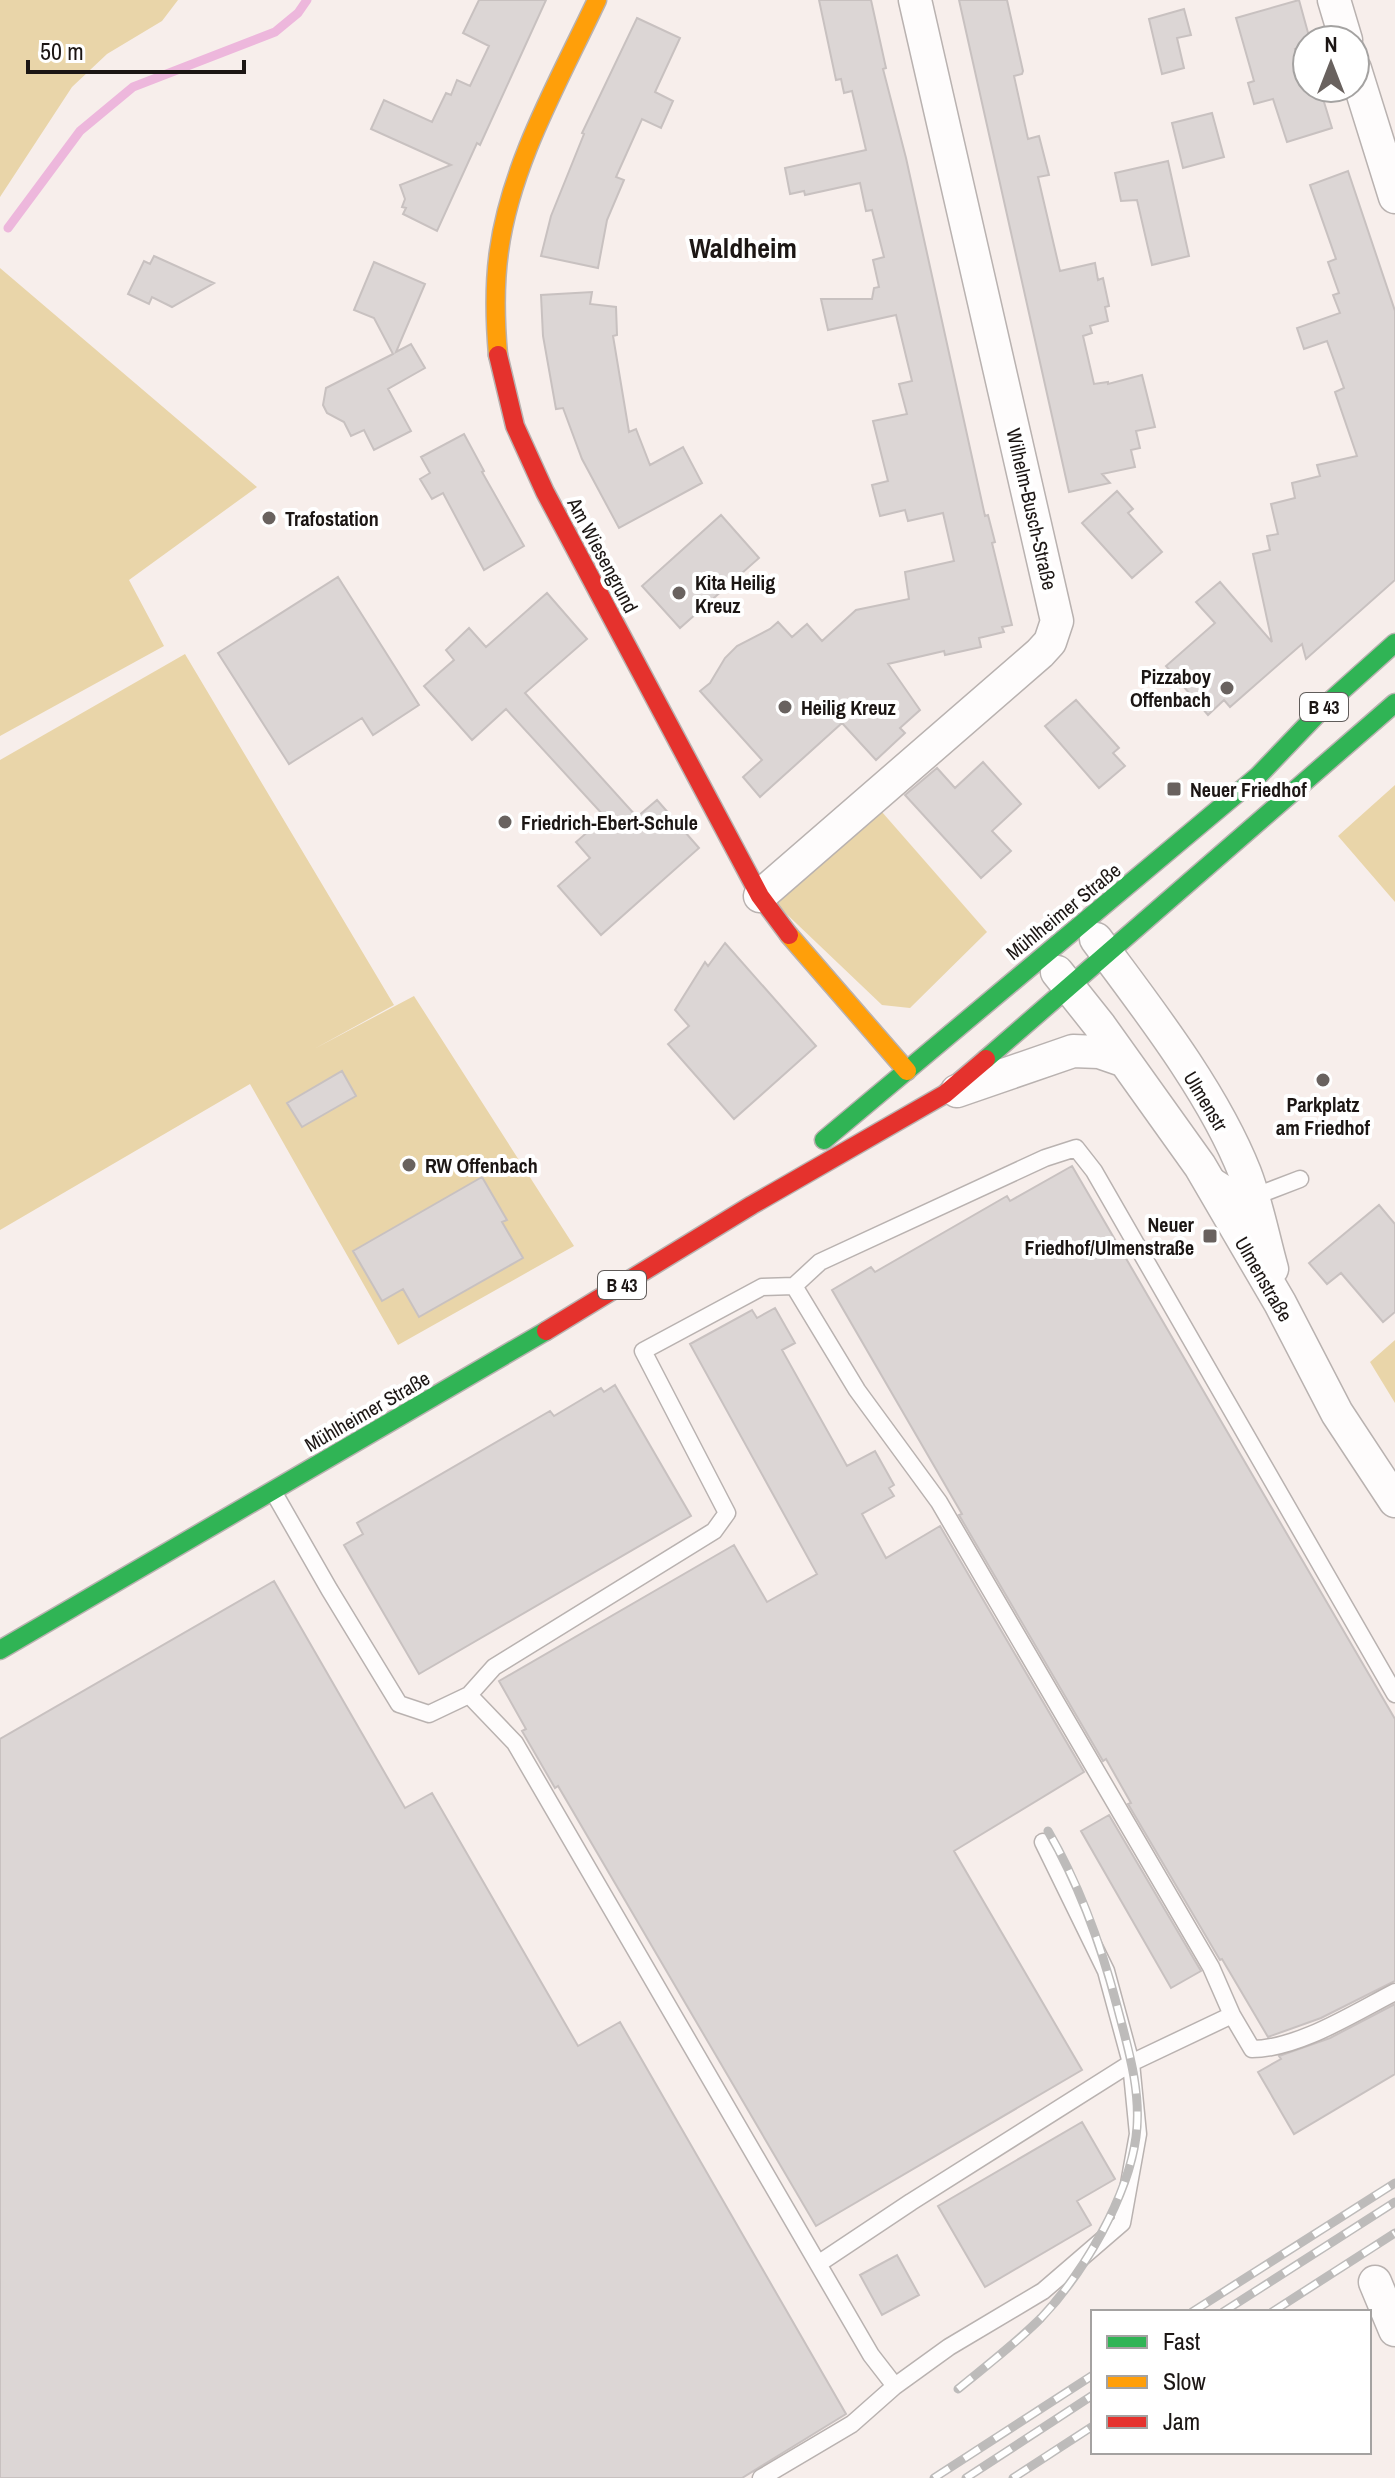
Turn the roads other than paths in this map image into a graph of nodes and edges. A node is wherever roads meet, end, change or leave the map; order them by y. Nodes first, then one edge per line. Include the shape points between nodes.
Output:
1 (597, 0) edge
2 (915, 0) edge
3 (1334, 0) edge
4 (1341, 24) edge
5 (1366, 104) edge
6 (1395, 197) edge
7 (1395, 643) edge
8 (1395, 703) edge
9 (760, 896) junction
10 (1084, 923) junction
11 (1042, 954) junction
12 (1108, 955) junction
13 (1069, 989) junction
14 (1125, 1061) junction
15 (907, 1071) junction
16 (945, 1094) junction
17 (1200, 1166) junction
18 (1300, 1179) dead end
19 (1253, 1197) junction
20 (752, 1205) junction
21 (794, 1286) junction
22 (1280, 1303) junction
23 (273, 1490) junction
24 (1395, 1501) edge
25 (0, 1650) edge
26 (1395, 1694) edge
27 (469, 1695) junction
28 (1043, 1842) dead end
29 (1395, 1992) edge
30 (1232, 2015) junction
31 (1131, 2063) junction
32 (818, 2264) junction
33 (1375, 2282) dead end
34 (1395, 2330) edge
35 (895, 2386) junction
36 (761, 2478) edge

1 - 9 main road, Am Wiesengrund via 503,218 494,274 500,369 530,463
2 - 9 street, Wilhelm-Busch-Straße via 1057,621 1040,653
3 - 4 street
5 - 6 street
7 - 10 main road, Mühlheimer Straße / B 43 via 1258,776
8 - 12 main road, Mühlheimer Straße
9 - 15 main road, Am Wiesengrund
10 - 11 main road, Mühlheimer Straße / B 43
10 - 12 street, Ulmenstr
11 - 13 street, Ulmenstraße
11 - 15 main road, Mühlheimer Straße / B 43
12 - 13 main road, Mühlheimer Straße
12 - 19 street, Ulmenstr via 1197,1084 1232,1145
13 - 14 street, Ulmenstraße
13 - 16 main road, Mühlheimer Straße
14 - 16 street via 1073,1051
14 - 17 street, Ulmenstraße
15 - 20 main road, Mühlheimer Straße / B 43
16 - 20 main road, Mühlheimer Straße
17 - 19 lane
17 - 22 street, Ulmenstraße
18 - 19 lane
19 - 22 street, Ulmenstr
20 - 23 main road, Mühlheimer Straße / B 43 via 493,1364
21 - 26 lane via 820,1262 1076,1148
21 - 27 lane via 762,1287 643,1351 727,1513 714,1531 494,1667
21 - 30 lane via 857,1390 939,1502 1211,1967
22 - 24 street, Ulmenstraße via 1337,1413
23 - 25 main road, Mühlheimer Straße / B 43
23 - 27 lane via 399,1704 429,1714
27 - 32 lane via 515,1743
28 - 31 lane via 1106,1971
29 - 30 lane via 1271,2049 1252,2049
30 - 31 lane
31 - 32 lane
31 - 35 lane via 1138,2134 1122,2223 1043,2291
32 - 35 lane
33 - 34 street
35 - 36 lane via 852,2424

